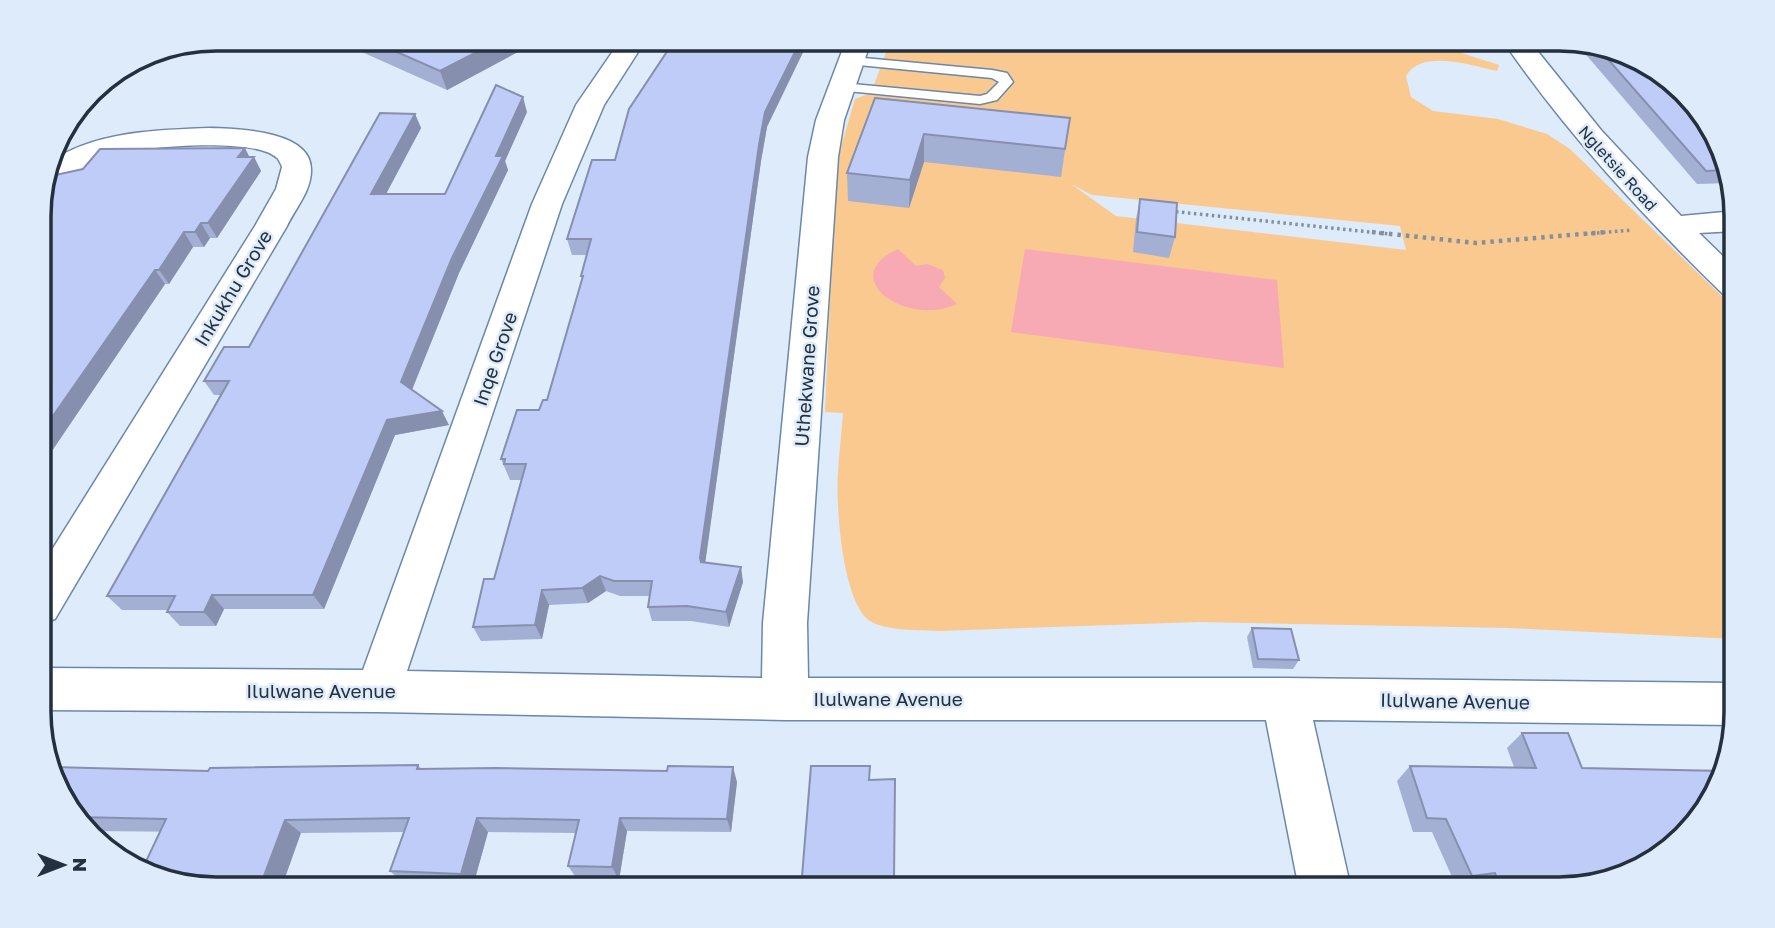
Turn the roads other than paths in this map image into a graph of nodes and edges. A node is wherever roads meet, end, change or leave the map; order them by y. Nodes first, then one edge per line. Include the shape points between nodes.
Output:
1 (626, 51) edge
2 (1523, 51) edge
3 (852, 62) edge
4 (57, 171) edge
5 (1724, 222) edge
6 (1671, 226) junction
7 (1724, 276) edge
8 (51, 588) edge
9 (51, 690) edge
10 (378, 691) junction
11 (785, 699) junction
12 (1284, 699) junction
13 (1724, 704) edge
14 (1322, 877) edge

1 - 10 street, Inqe Grove via 590,105 547,204
2 - 6 street, Ngletsie Road via 1580,126
3 - 3 lane via 992,74 1006,82 992,97 980,100
3 - 11 street, Uthekwane Grove via 830,120 817,214 785,623
4 - 8 street, Inkukhu Grove via 99,149 176,137 271,143 285,150 297,167 271,226
5 - 6 street
6 - 7 street, Ngletsie Road
9 - 10 street, Ilulwane Avenue
10 - 11 street, Ilulwane Avenue
11 - 12 street, Ilulwane Avenue
12 - 13 street, Ilulwane Avenue
12 - 14 street

